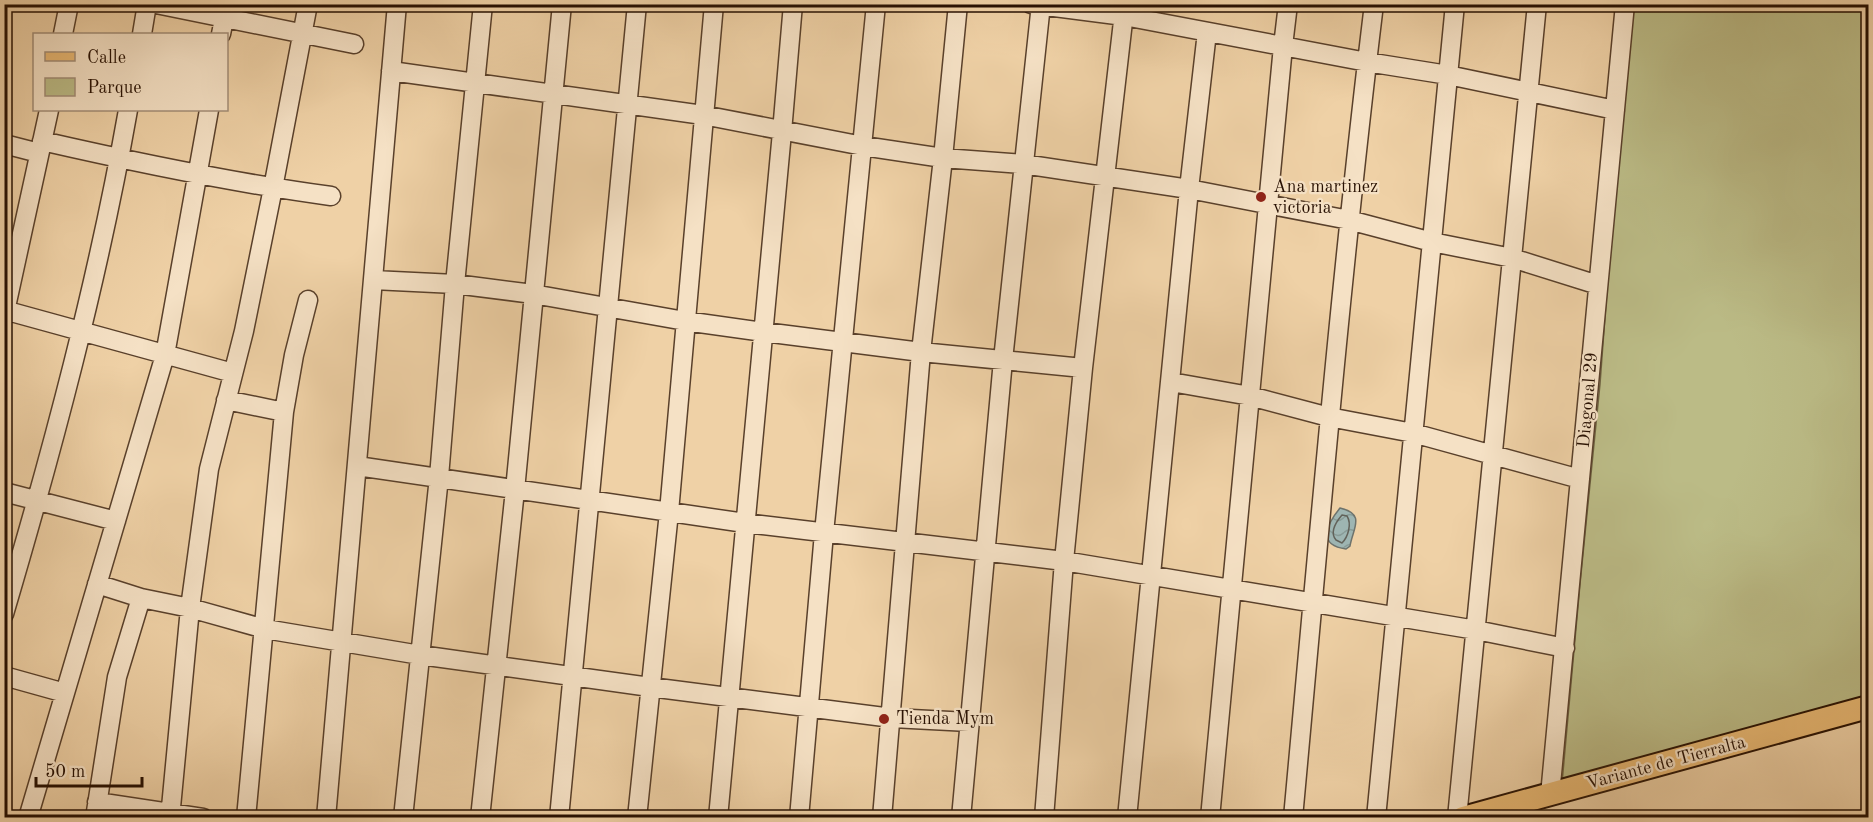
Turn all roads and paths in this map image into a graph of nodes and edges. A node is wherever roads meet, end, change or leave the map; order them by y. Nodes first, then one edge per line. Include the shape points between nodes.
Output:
1 (69, 4) edge
2 (147, 4) edge
3 (156, 4) edge
4 (308, 4) edge
5 (397, 4) edge
6 (483, 4) edge
7 (562, 4) edge
8 (637, 4) edge
9 (714, 4) edge
10 (793, 4) edge
11 (876, 4) edge
12 (958, 4) edge
13 (1288, 4) edge
14 (1374, 4) edge
15 (1455, 4) edge
16 (1537, 4) edge
17 (1625, 4) edge
18 (1037, 5) edge
19 (1124, 10) edge
20 (224, 19) edge
21 (1207, 32) junction
22 (63, 33) edge
23 (142, 33) edge
24 (302, 34) junction
25 (354, 44) dead end
26 (1282, 46) junction
27 (1367, 62) junction
28 (391, 71) junction
29 (1448, 75) junction
30 (476, 82) junction
31 (1528, 91) junction
32 (554, 93) junction
33 (629, 104) junction
34 (1615, 110) junction
35 (49, 111) edge
36 (129, 111) edge
37 (209, 111) edge
38 (703, 116) junction
39 (782, 132) junction
40 (4, 144) edge
41 (863, 146) junction
42 (41, 147) junction
43 (943, 158) junction
44 (120, 159) junction
45 (1023, 164) junction
46 (198, 174) junction
47 (1105, 176) junction
48 (273, 188) junction
49 (1189, 189) junction
50 (331, 196) dead end
51 (1268, 206) junction
52 (1349, 220) junction
53 (1432, 242) junction
54 (1512, 258) junction
55 (373, 280) junction
56 (455, 284) junction
57 (1598, 285) junction
58 (533, 294) junction
59 (308, 300) dead end
60 (606, 308) junction
61 (5, 312) edge
62 (685, 321) junction
63 (81, 331) junction
64 (764, 332) junction
65 (844, 342) junction
66 (921, 352) junction
67 (165, 355) junction
68 (1003, 360) junction
69 (1083, 368) junction
70 (233, 373) junction
71 (1171, 381) junction
72 (1250, 396) junction
73 (226, 400) junction
74 (284, 412) junction
75 (1329, 417) junction
76 (1413, 434) junction
77 (1492, 454) junction
78 (357, 466) junction
79 (439, 477) junction
80 (1580, 479) junction
81 (515, 489) junction
82 (4, 492) edge
83 (589, 499) junction
84 (38, 501) junction
85 (669, 512) junction
86 (116, 521) junction
87 (744, 523) junction
88 (824, 533) junction
89 (906, 541) junction
90 (986, 551) junction
91 (1064, 561) junction
92 (1151, 576) junction
93 (97, 584) junction
94 (1232, 590) junction
95 (141, 598) junction
96 (1313, 603) junction
97 (190, 608) junction
98 (4, 614) edge
99 (1396, 617) junction
100 (265, 629) junction
101 (1476, 630) junction
102 (342, 641) junction
103 (1565, 648) junction
104 (420, 655) junction
105 (495, 666) junction
106 (4, 676) edge
107 (573, 676) junction
108 (650, 687) junction
109 (65, 693) junction
110 (729, 697) junction
111 (810, 707) junction
112 (1869, 707) edge
113 (892, 718) junction
114 (969, 722) junction
115 (1550, 795) junction
116 (96, 810) edge
117 (171, 815) edge
118 (28, 818) edge
119 (203, 818) edge
120 (246, 818) edge
121 (326, 818) edge
122 (403, 818) edge
123 (480, 818) edge
124 (559, 818) edge
125 (637, 818) edge
126 (718, 818) edge
127 (800, 818) edge
128 (882, 818) edge
129 (961, 818) edge
130 (1044, 818) edge
131 (1127, 818) edge
132 (1210, 818) edge
133 (1293, 818) edge
134 (1376, 818) edge
135 (1457, 818) edge
136 (1463, 818) edge

1 - 22 street
2 - 23 street
3 - 20 street
4 - 24 street
5 - 28 street
6 - 30 street
7 - 32 street
8 - 33 street
9 - 38 street
10 - 39 street
11 - 41 street
12 - 43 street
13 - 26 street
14 - 27 street
15 - 29 street
16 - 31 street
17 - 34 street, Diagonal 29
18 - 19 street
18 - 45 street
19 - 21 street
19 - 47 street
20 - 24 street
21 - 26 street
21 - 49 street
24 - 25 street
24 - 48 street
26 - 27 street
26 - 51 street
27 - 29 street
27 - 52 street
28 - 30 street
28 - 55 street
29 - 31 street
29 - 53 street
30 - 32 street
30 - 56 street
31 - 34 street
31 - 54 street
32 - 33 street
32 - 58 street
33 - 38 street
33 - 60 street
34 - 57 street, Diagonal 29
35 - 42 street
36 - 44 street
37 - 46 street
38 - 39 street
38 - 62 street
39 - 41 street
39 - 64 street
40 - 42 street
41 - 43 street
41 - 65 street
42 - 44 street
42 - 61 street
43 - 45 street
43 - 66 street
44 - 46 street
44 - 63 street
45 - 47 street
45 - 68 street
46 - 48 street
46 - 67 street
47 - 49 street
47 - 69 street
48 - 50 street
48 - 70 street
49 - 51 street
49 - 71 street
51 - 52 street
51 - 72 street
52 - 53 street
52 - 75 street
53 - 54 street
53 - 76 street
54 - 57 street
54 - 77 street
55 - 56 street
55 - 78 street
56 - 58 street
56 - 79 street
57 - 80 street, Diagonal 29
58 - 60 street
58 - 81 street
59 - 74 street
60 - 62 street
60 - 83 street
61 - 63 street
62 - 64 street
62 - 85 street
63 - 67 street
63 - 84 street
64 - 65 street
64 - 87 street
65 - 66 street
65 - 88 street
66 - 68 street
66 - 89 street
67 - 70 street
67 - 86 street
68 - 69 street
68 - 90 street
69 - 91 street
70 - 73 street
71 - 72 street
71 - 92 street
72 - 75 street
72 - 94 street
73 - 74 street
73 - 97 street via 208,469
74 - 100 street
75 - 76 street
75 - 96 street
76 - 77 street
76 - 99 street
77 - 80 street
77 - 101 street
78 - 79 street
78 - 102 street
79 - 81 street
79 - 104 street
80 - 103 street, Diagonal 29
81 - 83 street
81 - 105 street
82 - 84 street
83 - 85 street
83 - 107 street
84 - 86 street
84 - 98 street
85 - 87 street
85 - 108 street
86 - 93 street
87 - 88 street
87 - 110 street
88 - 89 street
88 - 111 street
89 - 90 street
89 - 113 street
90 - 91 street
90 - 114 street
91 - 92 street
91 - 130 street
92 - 94 street
92 - 131 street
93 - 95 street
93 - 109 street
94 - 96 street
94 - 132 street
95 - 97 street
95 - 116 street via 117,677
96 - 99 street
96 - 133 street
97 - 100 street
97 - 117 street
99 - 101 street
99 - 134 street
100 - 102 street
100 - 120 street
101 - 103 street
101 - 135 street
102 - 104 street
102 - 121 street
103 - 115 street, Diagonal 29
104 - 105 street
104 - 122 street
105 - 107 street
105 - 123 street
106 - 109 street
107 - 108 street
107 - 124 street
108 - 110 street
108 - 125 street
109 - 118 street
110 - 111 street
110 - 126 street
111 - 113 street
111 - 127 street
112 - 115 main road, Variante de Tierralta
113 - 114 street
113 - 128 street
114 - 129 street
115 - 136 main road, Variante de Tierralta
116 - 117 street
117 - 119 street

